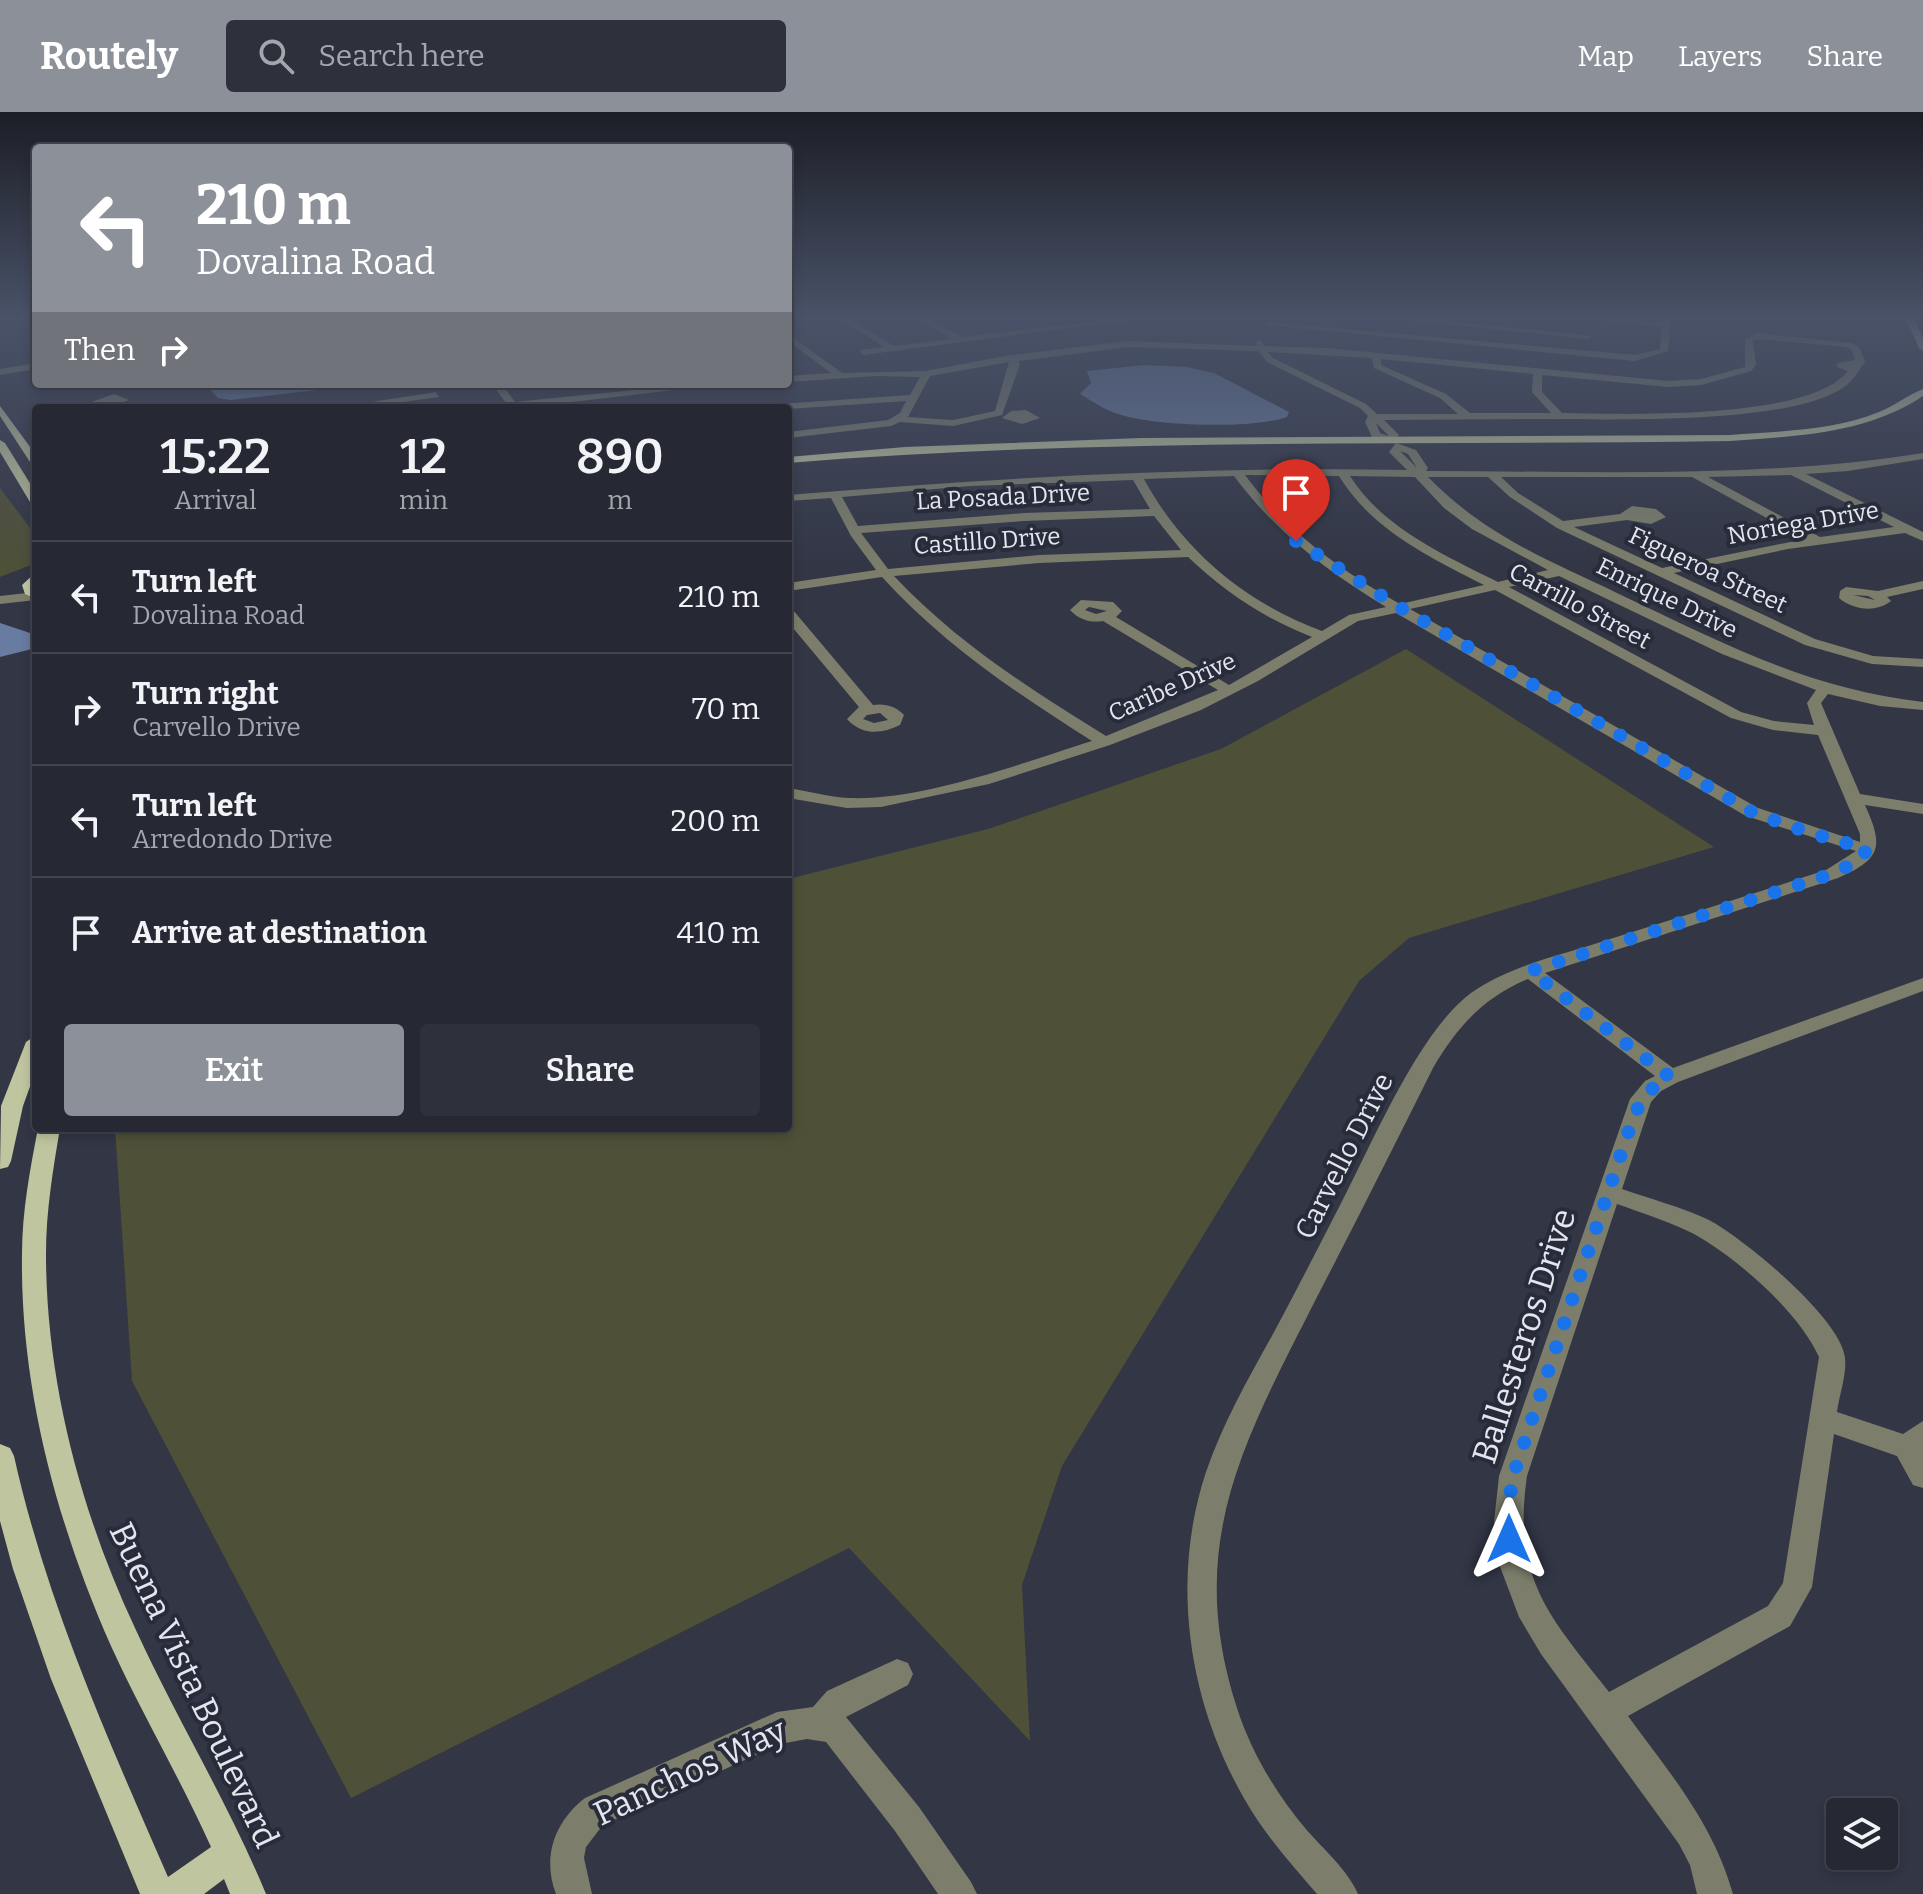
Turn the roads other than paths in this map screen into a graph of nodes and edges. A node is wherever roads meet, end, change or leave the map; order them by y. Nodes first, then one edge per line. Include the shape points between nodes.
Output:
1 (853, 402) edge
2 (912, 402) edge
3 (1007, 402) edge
4 (1355, 402) edge
5 (1454, 402) edge
6 (1546, 402) edge
7 (1792, 402) edge
8 (1907, 402) edge
9 (1637, 404) dead end
10 (792, 406) edge
11 (0, 409) edge
12 (1920, 410) dead end
13 (1467, 416) junction
14 (1559, 416) junction
15 (1651, 416) junction
16 (1372, 417) junction
17 (899, 419) junction
18 (792, 435) edge
19 (0, 443) edge
20 (1393, 443) junction
21 (32, 454) edge
22 (1923, 456) edge
23 (32, 458) edge
24 (11, 460) junction
25 (792, 460) edge
26 (792, 466) edge
27 (1342, 472) junction
28 (1793, 472) junction
29 (1238, 473) junction
30 (1418, 474) junction
31 (1491, 474) junction
32 (1694, 474) junction
33 (1137, 476) junction
34 (834, 493) junction
35 (32, 495) edge
36 (792, 498) edge
37 (1155, 512) junction
38 (1629, 516) dead end
39 (1561, 525) junction
40 (1906, 529) junction
41 (855, 530) junction
42 (1923, 537) edge
43 (1816, 540) junction
44 (1191, 553) junction
45 (1562, 571) junction
46 (884, 572) junction
47 (1661, 572) junction
48 (32, 578) edge
49 (1923, 585) edge
50 (792, 586) edge
51 (1495, 586) junction
52 (0, 591) edge
53 (1877, 595) dead end
54 (32, 596) edge
55 (0, 600) edge
56 (1399, 607) junction
57 (1106, 617) dead end
58 (792, 618) edge
59 (1322, 636) junction
60 (1923, 663) edge
61 (1824, 690) junction
62 (1229, 691) junction
63 (1923, 706) edge
64 (868, 709) dead end
65 (1823, 731) junction
66 (1105, 742) junction
67 (792, 794) edge
68 (1854, 798) junction
69 (1923, 809) edge
70 (1867, 849) junction
71 (1530, 971) junction
72 (1923, 984) edge
73 (32, 1053) edge
74 (1670, 1077) junction
75 (48, 1132) edge
76 (0, 1161) edge
77 (1609, 1193) junction
78 (1823, 1419) junction
79 (1916, 1441) edge
80 (0, 1456) edge
81 (1923, 1476) edge
82 (897, 1674) dead end
83 (1604, 1712) junction
84 (821, 1722) junction
85 (231, 1853) junction
86 (158, 1894) edge
87 (174, 1894) edge
88 (248, 1894) edge
89 (574, 1894) edge
90 (959, 1894) edge
91 (1340, 1894) edge
92 (1715, 1894) edge

1 - 10 street
2 - 17 street
3 - 17 street via 1004,414 953,423
4 - 16 street
5 - 13 street
6 - 14 street
7 - 15 street via 1715,414
8 - 20 main road via 1863,420 1772,434
9 - 15 street
11 - 21 main road
12 - 20 main road via 1847,431 1739,443
13 - 14 street
13 - 16 street
14 - 15 street
16 - 20 street, Enrique Drive via 1376,435
17 - 18 street via 876,427
19 - 24 main road
20 - 25 main road via 1082,442
20 - 26 main road via 952,453
20 - 30 street, Enrique Drive via 1406,469
22 - 28 street
23 - 24 main road
24 - 35 main road
27 - 29 street
27 - 30 street
27 - 51 street, Carrillo Street via 1351,489 1394,527
28 - 32 street
28 - 40 street
29 - 33 street
29 - 56 street via 1259,504 1296,541
30 - 31 street
30 - 45 street, Enrique Drive via 1460,515
31 - 32 street
31 - 39 street, Figueroa Street
32 - 43 street
33 - 34 street
33 - 37 street
34 - 36 street
34 - 41 street
37 - 41 street, La Posada Drive
37 - 44 street
38 - 39 street
39 - 47 street, Figueroa Street
40 - 42 street
40 - 43 street, Noriega Drive
41 - 46 street
43 - 47 street, Noriega Drive
44 - 46 street, Castillo Drive via 1051,557
44 - 59 street via 1285,622
45 - 51 street, Caribe Drive
45 - 61 street, Enrique Drive via 1755,666
46 - 50 street, Castillo Drive
46 - 66 street via 970,653
47 - 60 street, Figueroa Street via 1823,647 1872,660
48 - 52 street
49 - 53 street
51 - 56 street, Caribe Drive
51 - 65 street, Carrillo Street via 1736,715
54 - 55 street
56 - 59 street, Caribe Drive via 1354,618
56 - 70 street via 1752,812
57 - 62 street
58 - 64 street
59 - 62 street, Caribe Drive
61 - 63 street, Enrique Drive
61 - 65 street via 1814,703
62 - 66 street, Caribe Drive
65 - 68 street
66 - 67 street, Caribe Drive via 909,798 847,803
68 - 69 street
68 - 70 street via 1868,827
70 - 71 street, Carvello Drive via 1860,860 1832,874
71 - 74 street
71 - 91 street, Carvello Drive via 1482,993 1445,1028 1243,1418 1215,1491 1203,1578 1211,1679 1250,1776 1280,1824
72 - 74 street, Ballesteros Drive
73 - 76 main road via 12,1106
74 - 77 street, Ballesteros Drive via 1641,1099
75 - 85 main road, Buena Vista Boulevard via 34,1253 36,1320 75,1515 123,1636
77 - 78 street via 1707,1229 1799,1306 1823,1334 1832,1357
77 - 83 street, Ballesteros Drive via 1513,1476 1508,1508 1513,1566 1525,1598 1545,1634
78 - 79 street
78 - 83 street via 1803,1564 1789,1604 1757,1629
79 - 81 street via 1910,1458
80 - 86 main road via 55,1651
82 - 84 street, Panchos Way via 838,1702
83 - 92 street, Ballesteros Drive via 1691,1832
84 - 89 street, Panchos Way via 777,1728 581,1821 565,1859
84 - 90 street via 854,1749
85 - 87 main road
85 - 88 main road, Buena Vista Boulevard

